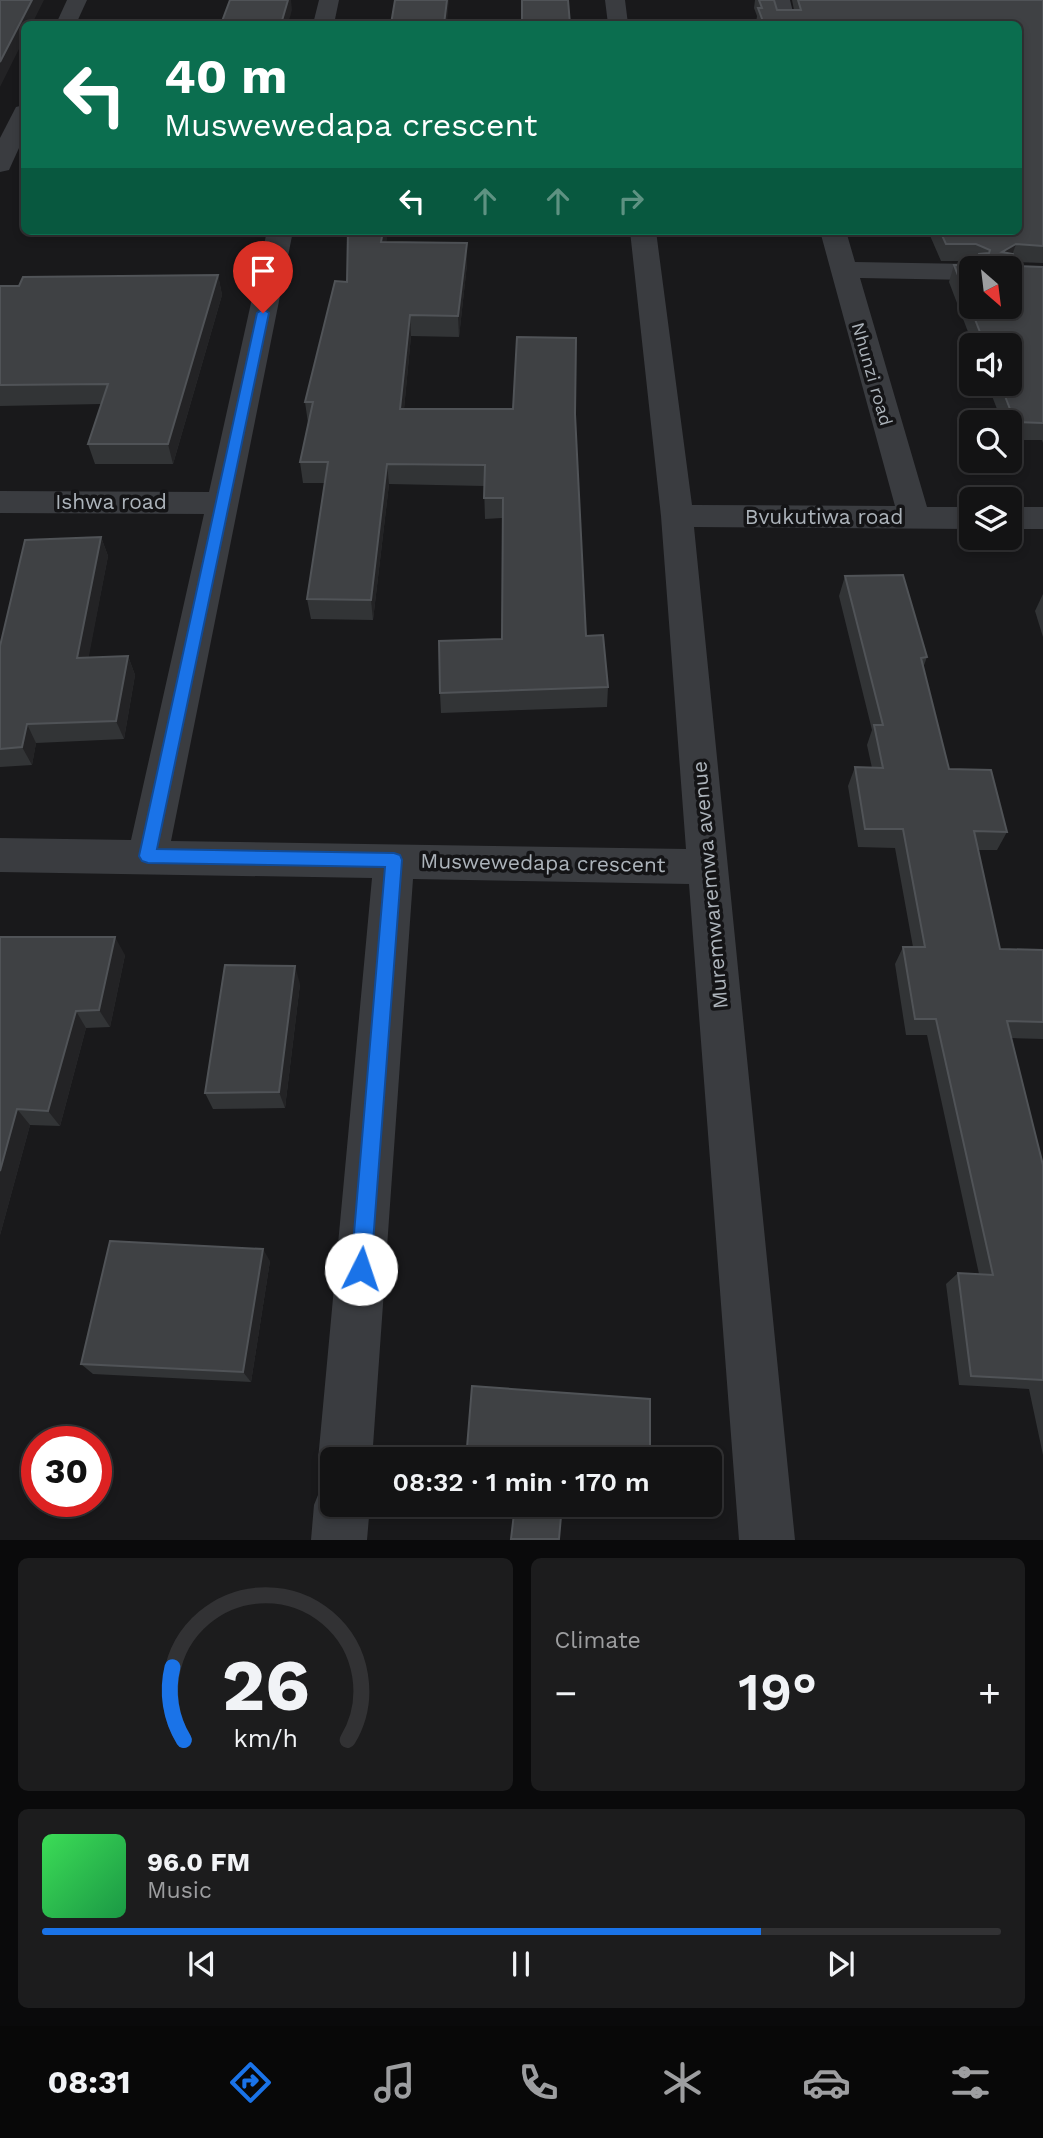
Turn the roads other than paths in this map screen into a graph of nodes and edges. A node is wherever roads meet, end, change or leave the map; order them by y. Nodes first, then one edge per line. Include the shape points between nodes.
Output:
1 (77, 0) edge
2 (329, 0) edge
3 (615, 0) edge
4 (780, 0) edge
5 (67, 21) edge
6 (325, 21) edge
7 (618, 21) edge
8 (785, 21) edge
9 (21, 120) edge
10 (0, 165) edge
11 (279, 235) edge
12 (643, 235) edge
13 (834, 235) edge
14 (842, 270) junction
15 (959, 272) edge
16 (0, 502) edge
17 (223, 503) junction
18 (677, 516) junction
19 (914, 517) junction
20 (959, 518) edge
21 (1022, 518) edge
22 (1043, 519) edge
23 (0, 855) edge
24 (148, 856) junction
25 (394, 860) junction
26 (709, 867) junction
27 (346, 1447) edge
28 (341, 1517) edge
29 (339, 1539) edge
30 (767, 1539) edge

1 - 5 street
2 - 6 street
3 - 7 street
4 - 8 street
9 - 10 street
11 - 17 street
12 - 18 street, Muremwaremwa avenue
13 - 14 street, Nhunzi road
14 - 15 street
14 - 19 street, Nhunzi road
16 - 17 street, Ishwa road
17 - 24 street
18 - 19 street, Bvukutiwa road
18 - 26 street, Muremwaremwa avenue
19 - 20 street, Bvukutiwa road
21 - 22 street
23 - 24 street, Muswewedapa crescent
24 - 25 street, Muswewedapa crescent
25 - 26 street, Muswewedapa crescent
25 - 27 street
26 - 30 street, Muremwaremwa avenue
28 - 29 street

